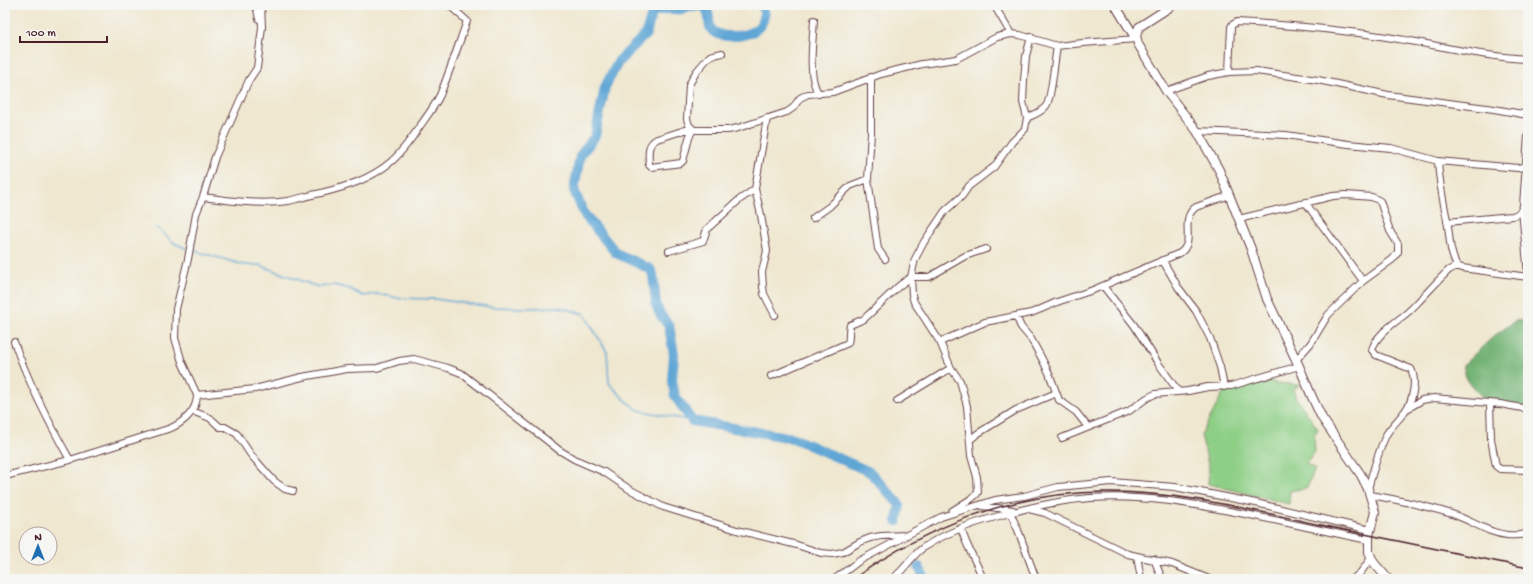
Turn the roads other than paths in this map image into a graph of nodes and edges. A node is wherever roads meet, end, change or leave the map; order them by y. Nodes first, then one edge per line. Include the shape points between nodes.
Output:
1 (256, 5) edge
2 (261, 5) edge
3 (449, 5) edge
4 (994, 5) edge
5 (1115, 5) edge
6 (1173, 5) edge
7 (1522, 5) edge
8 (1528, 6) edge
9 (814, 20) dead end
10 (261, 34) junction
11 (1011, 34) junction
12 (1031, 37) junction
13 (1136, 39) junction
14 (1057, 46) junction
15 (722, 53) dead end
16 (1528, 59) edge
17 (1229, 72) junction
18 (871, 77) junction
19 (1166, 91) junction
20 (819, 94) junction
21 (1528, 115) edge
22 (767, 118) junction
23 (1027, 118) junction
24 (693, 129) junction
25 (1197, 131) junction
26 (1528, 136) edge
27 (1438, 161) junction
28 (1526, 163) junction
29 (868, 179) junction
30 (755, 189) junction
31 (1230, 195) junction
32 (204, 197) junction
33 (1305, 202) junction
34 (1522, 210) junction
35 (813, 218) dead end
36 (1240, 219) junction
37 (1447, 222) junction
38 (986, 249) dead end
39 (669, 251) dead end
40 (884, 259) dead end
41 (1163, 261) junction
42 (1457, 266) junction
43 (1528, 276) edge
44 (911, 277) junction
45 (1363, 281) junction
46 (1103, 286) junction
47 (775, 315) dead end
48 (1016, 316) junction
49 (14, 342) dead end
50 (940, 342) junction
51 (1298, 363) junction
52 (951, 368) junction
53 (771, 376) dead end
54 (1224, 387) junction
55 (1178, 391) junction
56 (1056, 393) junction
57 (197, 395) junction
58 (897, 401) dead end
59 (1490, 403) junction
60 (1528, 409) edge
61 (1407, 410) junction
62 (192, 411) junction
63 (1088, 427) junction
64 (1062, 438) dead end
65 (970, 440) junction
66 (70, 460) junction
67 (1528, 470) edge
68 (5, 476) edge
69 (293, 491) dead end
70 (1370, 492) junction
71 (979, 505) junction
72 (1025, 508) junction
73 (1017, 510) junction
74 (1010, 512) junction
75 (941, 517) junction
76 (961, 528) junction
77 (1370, 530) junction
78 (1528, 534) edge
79 (907, 535) junction
80 (1368, 540) junction
81 (1137, 556) junction
82 (1371, 558) junction
83 (1154, 559) junction
84 (835, 579) edge
85 (892, 579) edge
86 (983, 579) edge
87 (1036, 579) edge
88 (1141, 579) edge
89 (1162, 579) edge
90 (1209, 579) edge
91 (1353, 579) edge
92 (1388, 579) edge

1 - 10 street
2 - 10 street
3 - 32 street via 467,21 440,96 401,152 377,172 340,189 275,202 226,201
4 - 11 street
5 - 13 street
6 - 13 street via 1141,25
7 - 8 street
9 - 20 street via 812,63 814,86
10 - 32 street via 257,68 249,80 215,157
11 - 12 street
11 - 18 street via 998,37 956,59 903,68
12 - 14 street
12 - 23 street via 1024,80 1023,102
13 - 14 street
13 - 19 street
14 - 23 street via 1050,99 1047,106
15 - 24 street via 710,56 689,85 687,119
16 - 17 street via 1494,56 1392,38 1236,22 1231,27
17 - 19 street via 1198,78
17 - 21 street via 1256,71 1318,80 1388,96
18 - 20 street via 832,92
18 - 29 street
19 - 25 street
20 - 22 street via 808,94 787,112
22 - 24 street via 728,130
22 - 30 street
23 - 44 street via 1024,128 994,167 969,186 941,216 917,254
24 - 24 street via 684,161 651,167 648,149 654,141
25 - 27 street via 1286,135 1386,147
25 - 31 street
26 - 28 street
27 - 28 street via 1518,168
27 - 37 street
28 - 34 street
29 - 35 street via 850,186 830,206
29 - 40 street via 878,249
30 - 39 street via 707,229 702,241
30 - 47 street via 767,251 762,272 762,287
31 - 36 street
31 - 41 street via 1191,210 1188,216 1186,247 1180,253
32 - 57 street via 196,214 174,327 178,350
33 - 36 street
33 - 45 street
33 - 45 street via 1346,195 1372,197 1380,201 1390,231 1398,244 1398,252 1393,259
34 - 37 street via 1512,216
34 - 43 street
36 - 51 street via 1267,300
37 - 42 street
38 - 44 street via 965,256 929,276
41 - 46 street
41 - 54 street via 1196,311 1210,338
42 - 43 street
42 - 61 street via 1449,270 1373,344 1372,350 1376,355 1411,369 1413,390
44 - 50 street via 914,302
44 - 53 street via 864,319 850,325 848,343
45 - 51 street via 1328,315
46 - 48 street
46 - 55 street via 1134,325
48 - 50 street via 985,322
48 - 56 street via 1041,357
49 - 66 street via 28,379
50 - 52 street
51 - 54 street via 1238,385
51 - 70 street via 1322,418
52 - 58 street
52 - 65 street via 963,391
54 - 55 street
55 - 63 street via 1155,394 1129,411
56 - 63 street via 1062,404 1076,412
56 - 65 street via 1016,410
57 - 62 street
57 - 79 street via 255,389 302,376 347,369 377,368 403,360 426,361 461,373 559,450 604,472 663,507 822,553 843,552 860,542 881,536
59 - 60 street
59 - 61 street via 1434,398 1422,400
59 - 67 street via 1491,439 1496,466
61 - 70 street via 1387,433 1377,458
62 - 66 street via 181,424
62 - 69 street via 237,434 274,481
63 - 64 street
65 - 75 street via 978,492
66 - 68 street
70 - 77 street via 1375,512
70 - 78 street via 1453,514 1481,528 1504,535
71 - 73 street
71 - 75 street
71 - 77 street via 1058,487 1123,482 1175,487
72 - 73 street
72 - 80 street via 1091,498 1161,500
72 - 81 street via 1045,513
73 - 74 street
74 - 76 street
74 - 87 street
75 - 79 street
76 - 85 street via 916,553
76 - 86 street via 964,541
77 - 80 street
79 - 84 street via 859,561
80 - 82 street
81 - 83 street
81 - 88 street
82 - 91 street
82 - 92 street
83 - 89 street
83 - 90 street

